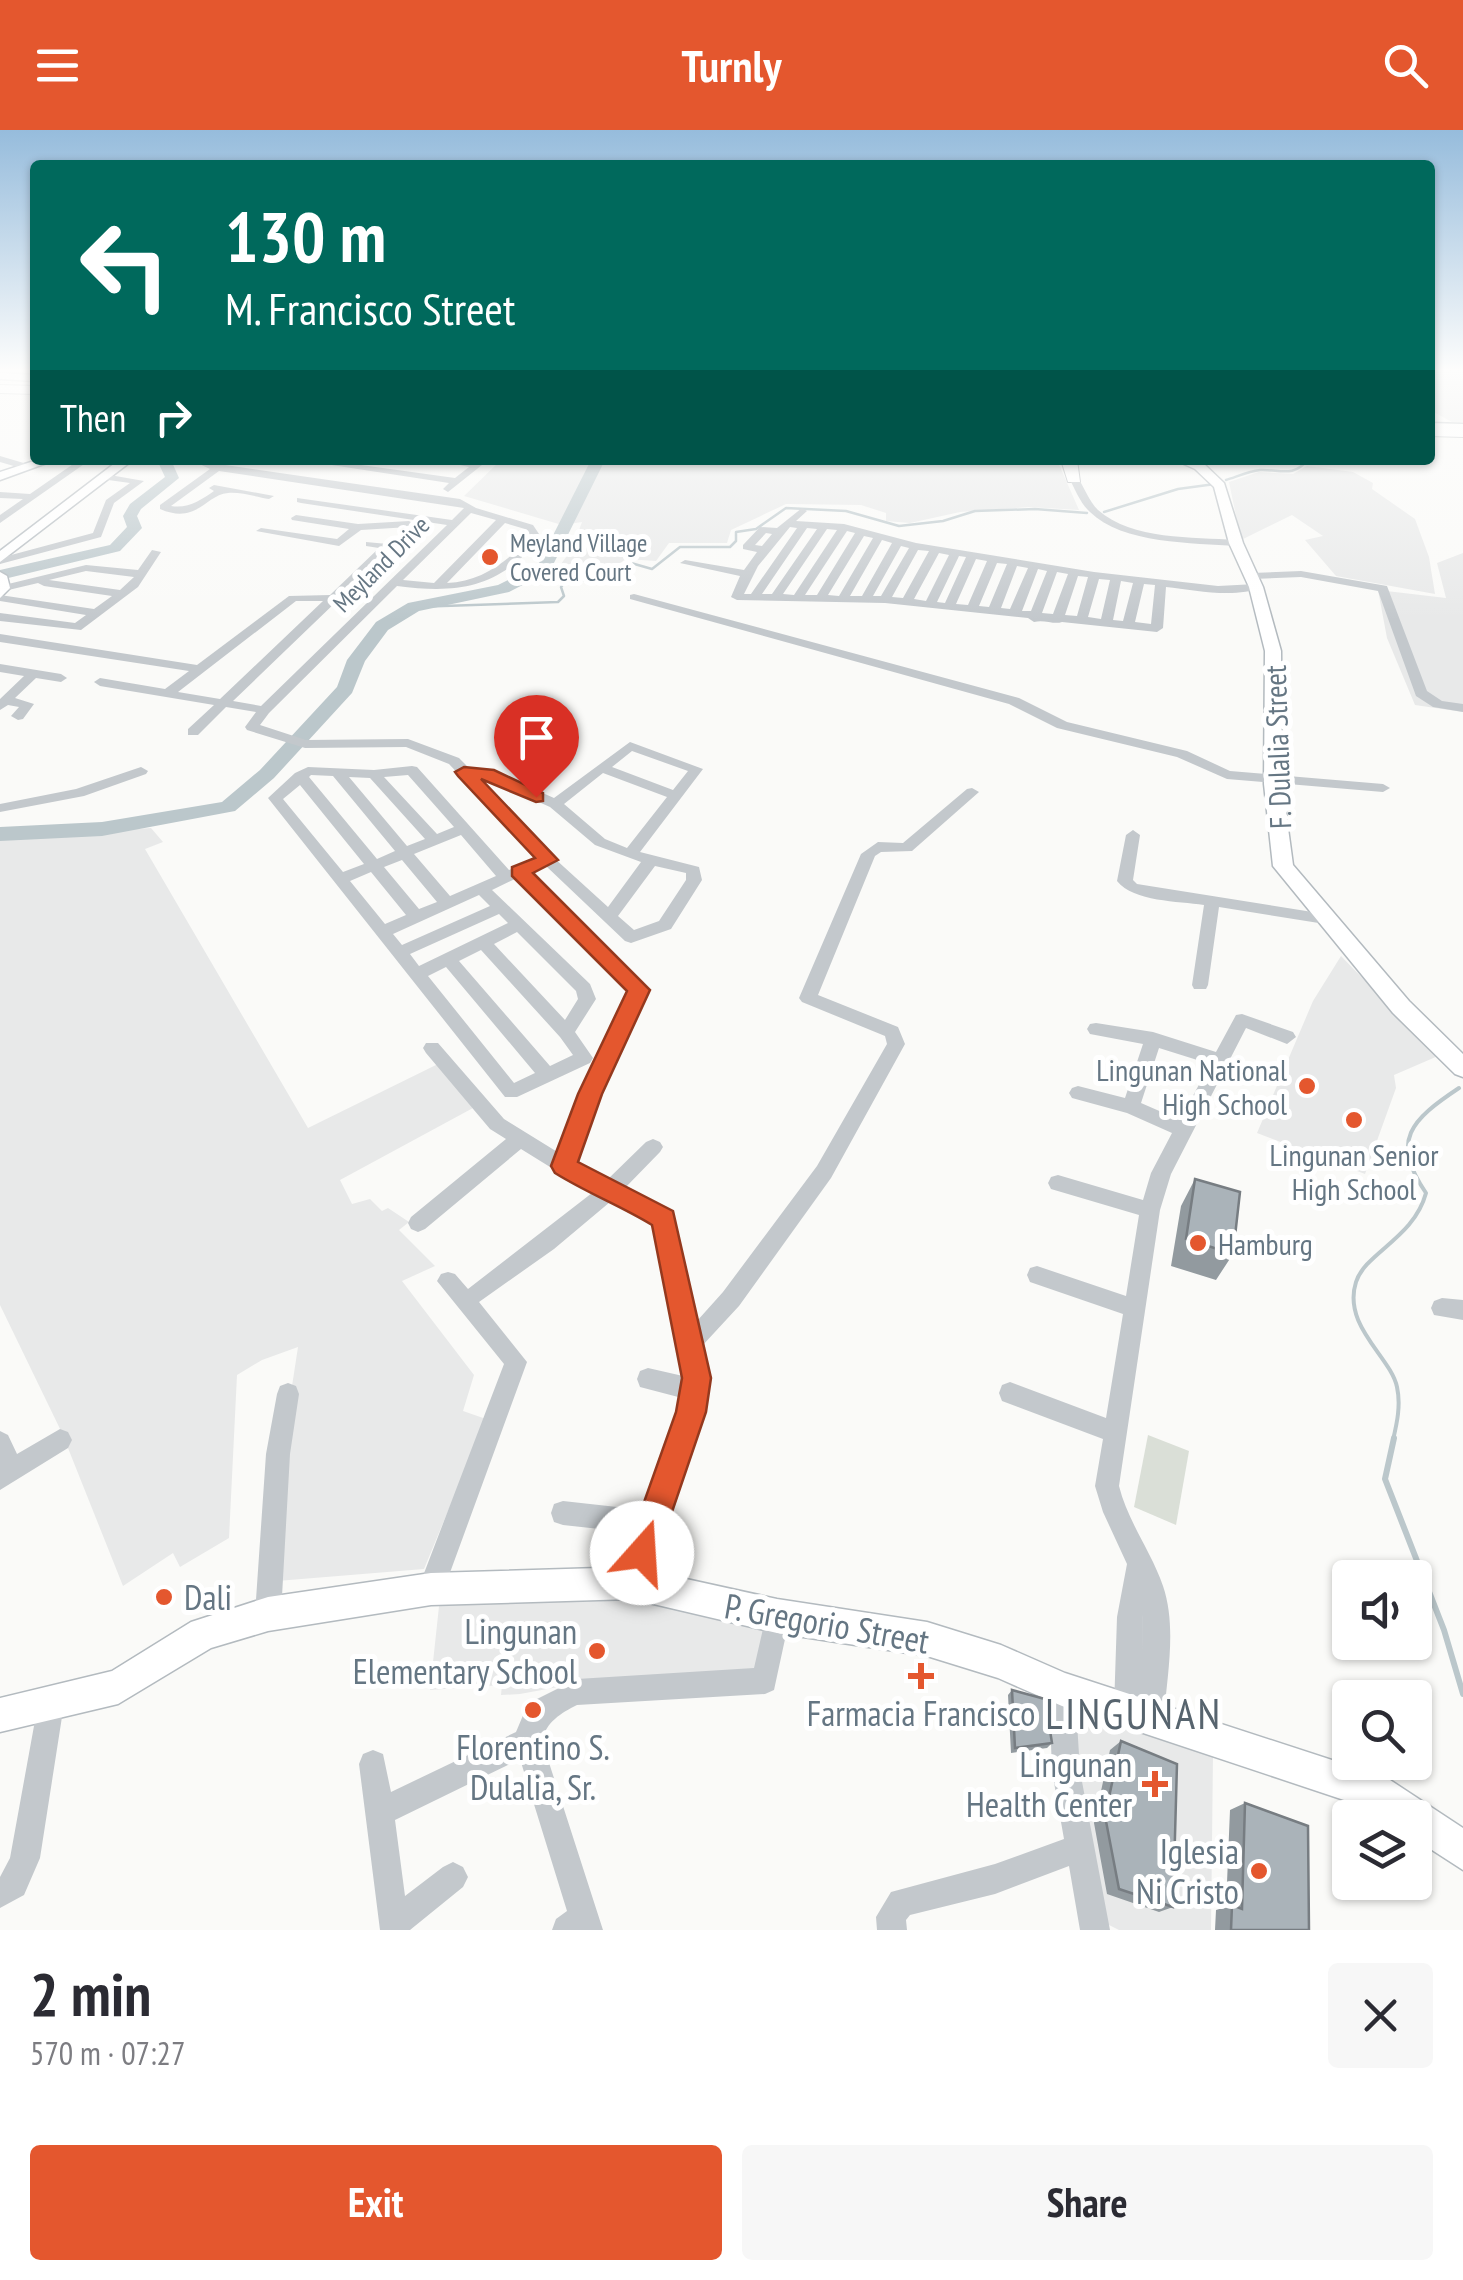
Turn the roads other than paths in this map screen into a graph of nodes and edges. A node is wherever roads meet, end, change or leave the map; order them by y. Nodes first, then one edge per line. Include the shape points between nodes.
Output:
1 (0, 459) edge
2 (80, 465) edge
3 (115, 465) edge
4 (209, 465) edge
5 (340, 465) edge
6 (477, 465) edge
7 (1196, 465) edge
8 (24, 466) junction
9 (48, 466) edge
10 (1073, 466) edge
11 (217, 468) junction
12 (67, 473) junction
13 (0, 476) edge
14 (104, 478) junction
15 (457, 481) junction
16 (27, 483) dead end
17 (194, 484) junction
18 (50, 485) junction
19 (224, 490) junction
20 (0, 495) edge
21 (269, 496) dead end
22 (32, 497) junction
23 (436, 499) junction
24 (301, 500) dead end
25 (316, 502) junction
26 (0, 508) edge
27 (469, 509) junction
28 (15, 510) junction
29 (296, 518) junction
30 (421, 518) junction
31 (503, 519) junction
32 (0, 520) edge
33 (794, 521) junction
34 (454, 523) junction
35 (824, 526) junction
36 (358, 528) junction
37 (854, 530) junction
38 (261, 531) dead end
39 (276, 534) junction
40 (879, 536) junction
41 (898, 540) junction
42 (1236, 543) junction
43 (370, 544) dead end
44 (388, 546) junction
45 (915, 546) junction
46 (404, 548) dead end
47 (935, 550) junction
48 (156, 552) dead end
49 (955, 553) junction
50 (972, 556) junction
51 (0, 559) edge
52 (994, 559) junction
53 (780, 562) junction
54 (1013, 562) junction
55 (799, 565) junction
56 (1034, 566) junction
57 (753, 567) junction
58 (818, 568) junction
59 (1053, 568) junction
60 (837, 570) junction
61 (1074, 572) junction
62 (141, 574) junction
63 (1094, 575) junction
64 (1116, 577) junction
65 (1139, 580) junction
66 (33, 581) junction
67 (1254, 581) junction
68 (394, 582) junction
69 (1161, 582) junction
70 (1, 587) edge
71 (436, 588) junction
72 (122, 594) junction
73 (634, 597) dead end
74 (334, 598) junction
75 (753, 599) junction
76 (774, 599) junction
77 (796, 600) junction
78 (820, 600) junction
79 (842, 600) junction
80 (885, 600) junction
81 (865, 601) junction
82 (906, 603) junction
83 (929, 606) junction
84 (948, 608) junction
85 (972, 610) junction
86 (98, 613) junction
87 (994, 613) junction
88 (1014, 615) junction
89 (0, 617) edge
90 (1034, 618) junction
91 (1057, 620) junction
92 (1081, 622) junction
93 (1106, 623) junction
94 (1128, 625) junction
95 (0, 638) edge
96 (0, 668) edge
97 (197, 669) junction
98 (33, 674) junction
99 (61, 678) dead end
100 (100, 682) dead end
101 (166, 694) junction
102 (3, 701) edge
103 (222, 702) junction
104 (1463, 708) edge
105 (264, 710) junction
106 (18, 716) dead end
107 (192, 732) dead end
108 (602, 768) junction
109 (142, 771) dead end
110 (464, 772) junction
111 (338, 773) junction
112 (374, 774) junction
113 (300, 776) junction
114 (1273, 781) junction
115 (1384, 788) dead end
116 (972, 792) dead end
117 (677, 796) junction
118 (555, 804) junction
119 (0, 808) edge
120 (463, 829) junction
121 (1133, 835) dead end
122 (434, 840) junction
123 (404, 852) junction
124 (630, 855) junction
125 (548, 860) junction
126 (650, 861) junction
127 (374, 865) junction
128 (513, 874) junction
129 (340, 879) junction
130 (480, 887) junction
131 (1212, 901) junction
132 (446, 902) junction
133 (502, 907) junction
134 (416, 916) junction
135 (609, 917) junction
136 (1325, 919) junction
137 (520, 924) junction
138 (384, 931) junction
139 (483, 942) junction
140 (400, 952) junction
141 (448, 959) junction
142 (418, 974) junction
143 (1200, 985) dead end
144 (1096, 1030) dead end
145 (566, 1032) junction
146 (1287, 1037) dead end
147 (1153, 1039) junction
148 (432, 1048) dead end
149 (584, 1058) junction
150 (1220, 1060) junction
151 (1463, 1068) edge
152 (600, 1071) junction
153 (547, 1074) junction
154 (1078, 1093) dead end
155 (1131, 1107) junction
156 (1182, 1130) junction
157 (520, 1140) junction
158 (653, 1147) dead end
159 (564, 1166) junction
160 (1058, 1183) dead end
161 (610, 1194) junction
162 (1150, 1210) junction
163 (418, 1223) dead end
164 (1037, 1275) dead end
165 (448, 1280) dead end
166 (476, 1293) dead end
167 (1134, 1308) junction
168 (691, 1342) junction
169 (648, 1379) dead end
170 (696, 1390) junction
171 (1010, 1393) dead end
172 (288, 1394) dead end
173 (1114, 1432) junction
174 (60, 1440) dead end
175 (0, 1443) edge
176 (6, 1474) edge
177 (563, 1513) dead end
178 (652, 1523) junction
179 (632, 1583) junction
180 (431, 1589) junction
181 (268, 1614) junction
182 (778, 1616) junction
183 (1062, 1689) junction
184 (51, 1704) junction
185 (1138, 1712) junction
186 (0, 1715) edge
187 (528, 1741) junction
188 (373, 1764) dead end
189 (380, 1812) junction
190 (1080, 1847) junction
191 (1463, 1851) edge
192 (453, 1877) dead end
193 (9, 1884) edge
194 (580, 1926) edge
195 (395, 1927) edge
196 (1098, 1928) edge
197 (892, 1930) edge

1 - 8 street
2 - 12 street
3 - 14 street
4 - 11 street, Meyland Drive
5 - 15 street
6 - 15 street
7 - 42 street, F. Dulalia Street via 1220,486
8 - 9 street
8 - 13 street
9 - 12 street
10 - 42 street via 1090,506 1112,522 1161,536
11 - 17 street
11 - 23 street, Meyland Drive
12 - 18 street
14 - 51 street
14 - 51 street via 139,481 110,502 97,535
15 - 23 street
16 - 18 street
17 - 19 street
17 - 19 street via 166,510 200,506
18 - 22 street
19 - 21 street
20 - 22 street
22 - 28 street
23 - 27 street, Meyland Drive
24 - 25 street
25 - 29 street
25 - 30 street
26 - 28 street
27 - 31 street
27 - 34 street, Meyland Drive
28 - 32 street
29 - 36 street
29 - 39 street
30 - 34 street
30 - 36 street
31 - 71 street
31 - 71 street via 530,527 536,537 511,566
33 - 35 street
33 - 37 street via 858,519
33 - 53 street
33 - 57 street
33 - 57 street via 764,529 748,547
34 - 68 street, Meyland Drive
35 - 37 street
35 - 55 street
36 - 39 street via 339,543
37 - 40 street
37 - 58 street
37 - 60 street
38 - 39 street
40 - 41 street
40 - 79 street
41 - 45 street
41 - 81 street
42 - 67 street, F. Dulalia Street
43 - 44 street
44 - 46 street
44 - 74 street
45 - 47 street
45 - 80 street
47 - 49 street
47 - 82 street
48 - 62 street
49 - 50 street
49 - 83 street
50 - 52 street
50 - 84 street
52 - 54 street
52 - 85 street
53 - 55 street
53 - 57 street
53 - 75 street
54 - 56 street
54 - 87 street
55 - 58 street
55 - 76 street
56 - 59 street
56 - 88 street
57 - 57 street via 690,565
57 - 75 street via 735,594
58 - 60 street
58 - 77 street
59 - 61 street
59 - 90 street
60 - 78 street
61 - 63 street
61 - 91 street
62 - 66 street via 95,568
62 - 72 street
63 - 64 street
63 - 92 street
64 - 65 street
64 - 93 street
65 - 69 street
65 - 94 street
66 - 70 street
66 - 72 street
67 - 69 street via 1218,589
67 - 104 street via 1302,574 1383,588 1421,693
67 - 114 street, F. Dulalia Street via 1275,662
68 - 71 street
68 - 105 street, Meyland Drive
69 - 94 street via 1157,628
70 - 86 street
72 - 86 street
73 - 114 street via 1014,701 1062,725 1182,754 1227,775
74 - 97 street via 293,598
74 - 103 street
75 - 76 street
76 - 77 street
77 - 78 street
78 - 79 street
79 - 81 street
80 - 81 street
80 - 82 street
82 - 83 street
83 - 84 street
84 - 85 street
85 - 87 street
86 - 89 street via 77,627
87 - 88 street
88 - 90 street
90 - 91 street
91 - 92 street
92 - 93 street
93 - 94 street
95 - 97 street
96 - 98 street
97 - 101 street
98 - 99 street
98 - 102 street
100 - 101 street
101 - 103 street
102 - 106 street via 28,704
103 - 105 street
103 - 107 street
105 - 110 street via 252,727 284,739 408,743
108 - 117 street
108 - 117 street via 630,746 688,764 696,773
108 - 118 street
109 - 119 street via 79,794
110 - 118 street via 488,774
110 - 125 street
111 - 112 street
111 - 113 street
111 - 123 street
112 - 120 street via 415,771
112 - 122 street
113 - 127 street
113 - 129 street via 275,798
114 - 115 street
114 - 136 street, F. Dulalia Street via 1282,866
116 - 168 street via 907,848 887,845 869,854 808,998 892,1032 896,1044 824,1172 731,1300
117 - 124 street
118 - 124 street via 596,840
120 - 122 street
120 - 128 street
121 - 131 street via 1128,886
122 - 123 street
123 - 127 street
123 - 132 street
124 - 126 street
125 - 128 street
125 - 135 street
126 - 135 street
126 - 135 street via 697,872 660,929 631,937
127 - 129 street
127 - 134 street
128 - 130 street
128 - 152 street via 639,990
129 - 138 street
130 - 132 street
130 - 133 street
131 - 136 street
131 - 143 street
132 - 134 street
133 - 137 street
133 - 140 street
134 - 138 street
136 - 151 street, F. Dulalia Street
137 - 139 street
137 - 145 street via 584,988 587,999
138 - 140 street
139 - 141 street
139 - 145 street
140 - 142 street
141 - 142 street
141 - 153 street
142 - 153 street via 511,1092
144 - 147 street
145 - 149 street
146 - 150 street via 1242,1020
147 - 150 street
147 - 155 street
148 - 157 street via 486,1112
149 - 152 street
149 - 153 street
150 - 156 street
152 - 159 street
154 - 155 street
155 - 156 street
156 - 162 street
157 - 159 street
157 - 163 street
158 - 161 street
159 - 161 street
160 - 162 street
161 - 166 street
161 - 168 street via 664,1219
162 - 167 street
164 - 167 street
165 - 180 street via 516,1362
167 - 173 street
168 - 170 street
169 - 170 street
170 - 178 street
171 - 173 street
172 - 181 street
173 - 185 street via 1111,1510 1156,1608 1140,1661
174 - 176 street
175 - 176 street
177 - 178 street
178 - 179 street
179 - 180 street, P. Gregorio Street
179 - 182 street, P. Gregorio Street
180 - 181 street, P. Gregorio Street
181 - 184 street, P. Gregorio Street via 203,1634 118,1687
182 - 183 street, P. Gregorio Street via 927,1638
182 - 187 street via 765,1682 577,1692 538,1716
183 - 185 street, P. Gregorio Street
183 - 190 street via 1066,1771
184 - 186 street, P. Gregorio Street
184 - 193 street
185 - 191 street, P. Gregorio Street via 1387,1796
187 - 189 street
187 - 194 street
188 - 189 street
189 - 195 street
190 - 196 street
190 - 197 street via 995,1879 901,1902
192 - 195 street

